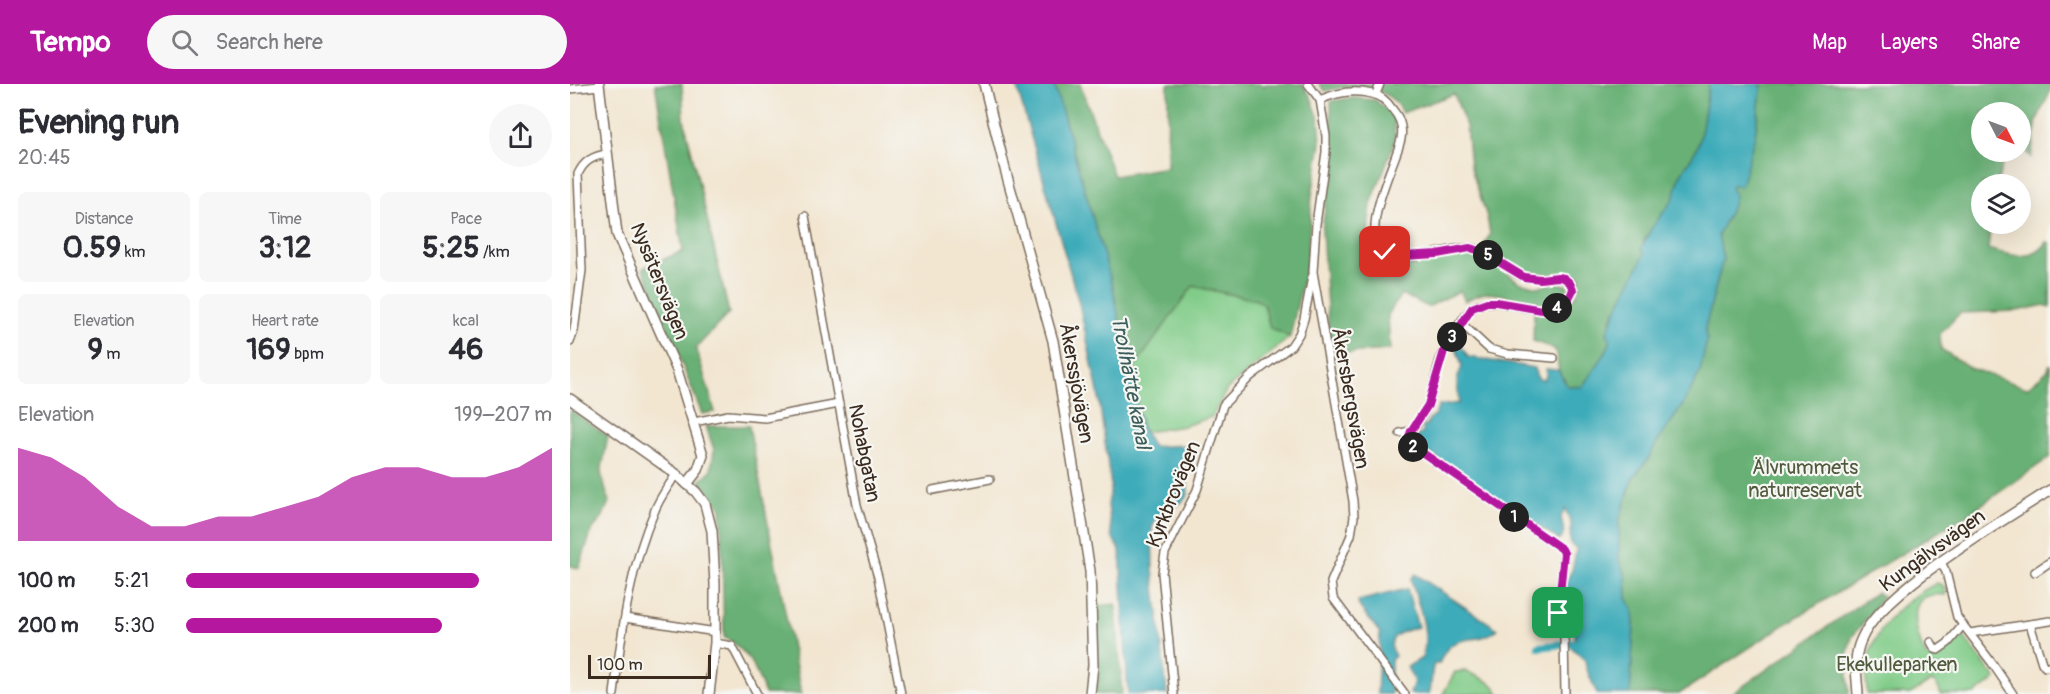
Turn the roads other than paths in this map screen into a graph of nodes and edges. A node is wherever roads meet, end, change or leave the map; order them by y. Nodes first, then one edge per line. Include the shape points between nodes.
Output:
1 (984, 84) edge
2 (1308, 84) edge
3 (1380, 84) edge
4 (599, 85) edge
5 (570, 89) edge
6 (1376, 94) junction
7 (1320, 100) junction
8 (607, 154) junction
9 (805, 216) dead end
10 (1313, 272) junction
11 (1461, 323) junction
12 (570, 342) edge
13 (1554, 358) dead end
14 (570, 399) edge
15 (838, 404) junction
16 (694, 422) junction
17 (1411, 431) junction
18 (1400, 433) dead end
19 (676, 474) junction
20 (990, 479) dead end
21 (687, 484) junction
22 (933, 490) dead end
23 (2050, 490) edge
24 (1941, 562) junction
25 (2050, 562) edge
26 (2035, 572) dead end
27 (625, 618) junction
28 (2050, 621) edge
29 (2030, 624) junction
30 (1963, 625) junction
31 (716, 632) junction
32 (1970, 633) junction
33 (1931, 642) dead end
34 (716, 643) junction
35 (2050, 666) edge
36 (1403, 693) edge
37 (614, 694) edge
38 (710, 694) edge
39 (758, 694) edge
40 (901, 694) edge
41 (1090, 694) edge
42 (1174, 694) edge
43 (1565, 694) edge
44 (1858, 694) edge
45 (2013, 694) edge

1 - 41 street, Åkerssjövägen via 1053,341 1087,546 1093,665
2 - 7 street, Åkersbergsvägen
3 - 6 street
4 - 5 street
4 - 8 street, Nysätersvägen
6 - 7 street via 1341,92
6 - 11 street via 1398,116 1401,138 1376,218 1375,237 1380,248 1403,256 1470,248 1524,277 1558,277 1572,287 1568,300 1556,309 1487,302 1472,308
7 - 10 street, Åkersbergsvägen via 1326,152
8 - 12 street via 586,161 578,174 582,270
8 - 16 street, Nysätersvägen via 617,234 677,370
9 - 15 street, Nohabgatan
10 - 36 street, Åkersbergsvägen via 1354,517 1351,535 1331,582 1333,598
10 - 42 street, Kyrkbrovägen via 1304,319 1291,346 1250,376 1223,405 1197,490 1165,552 1162,573
11 - 13 street via 1489,349
11 - 17 street via 1440,361 1428,405
14 - 19 street
15 - 16 street via 765,418 728,415
15 - 40 street, Nohabgatan via 857,506 878,577
16 - 21 street, Nysätersvägen via 703,456 699,470
17 - 18 street
17 - 43 street via 1407,442 1410,446 1562,549 1558,613 1564,635
19 - 21 street
19 - 27 street via 656,507 642,542
20 - 22 street
21 - 31 street via 705,504 712,531
23 - 24 street, Kungälvsvägen
24 - 30 street via 1957,617
24 - 44 street, Kungälvsvägen via 1897,595 1869,624 1857,652
25 - 26 street
27 - 31 street
27 - 37 street
28 - 29 street
29 - 32 street
29 - 35 street via 2042,663
30 - 32 street
30 - 33 street via 1938,650
31 - 34 street
32 - 45 street
34 - 38 street
34 - 39 street via 732,646

